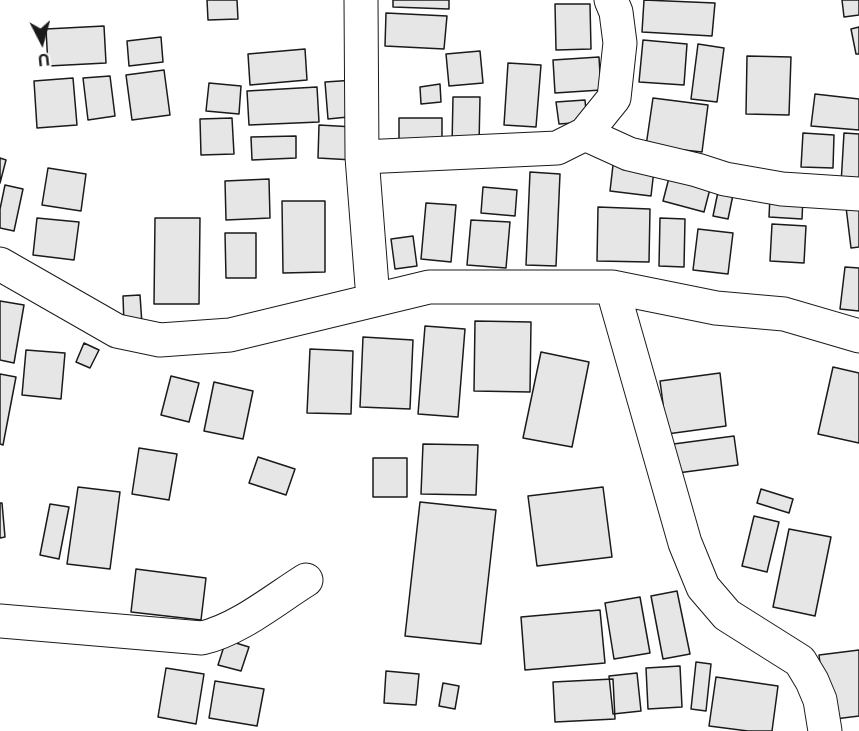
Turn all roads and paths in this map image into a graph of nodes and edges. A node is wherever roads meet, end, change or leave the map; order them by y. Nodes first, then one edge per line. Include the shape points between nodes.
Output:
1 (361, 0) edge
2 (611, 0) edge
3 (585, 134) junction
4 (362, 157) junction
5 (859, 194) edge
6 (0, 264) edge
7 (612, 287) junction
8 (373, 300) junction
9 (859, 336) edge
10 (306, 580) dead end
11 (0, 621) edge
12 (825, 731) edge

1 - 4 street
2 - 3 street via 620,43 614,98
3 - 4 street via 557,148
3 - 5 street via 629,154 725,179 782,189
4 - 8 street
6 - 8 street via 117,331 160,340 230,335
7 - 8 street via 429,287
7 - 9 street via 716,308 784,314
7 - 12 street via 685,543 703,587 727,615 800,661 820,700
10 - 11 street via 225,631 202,638

